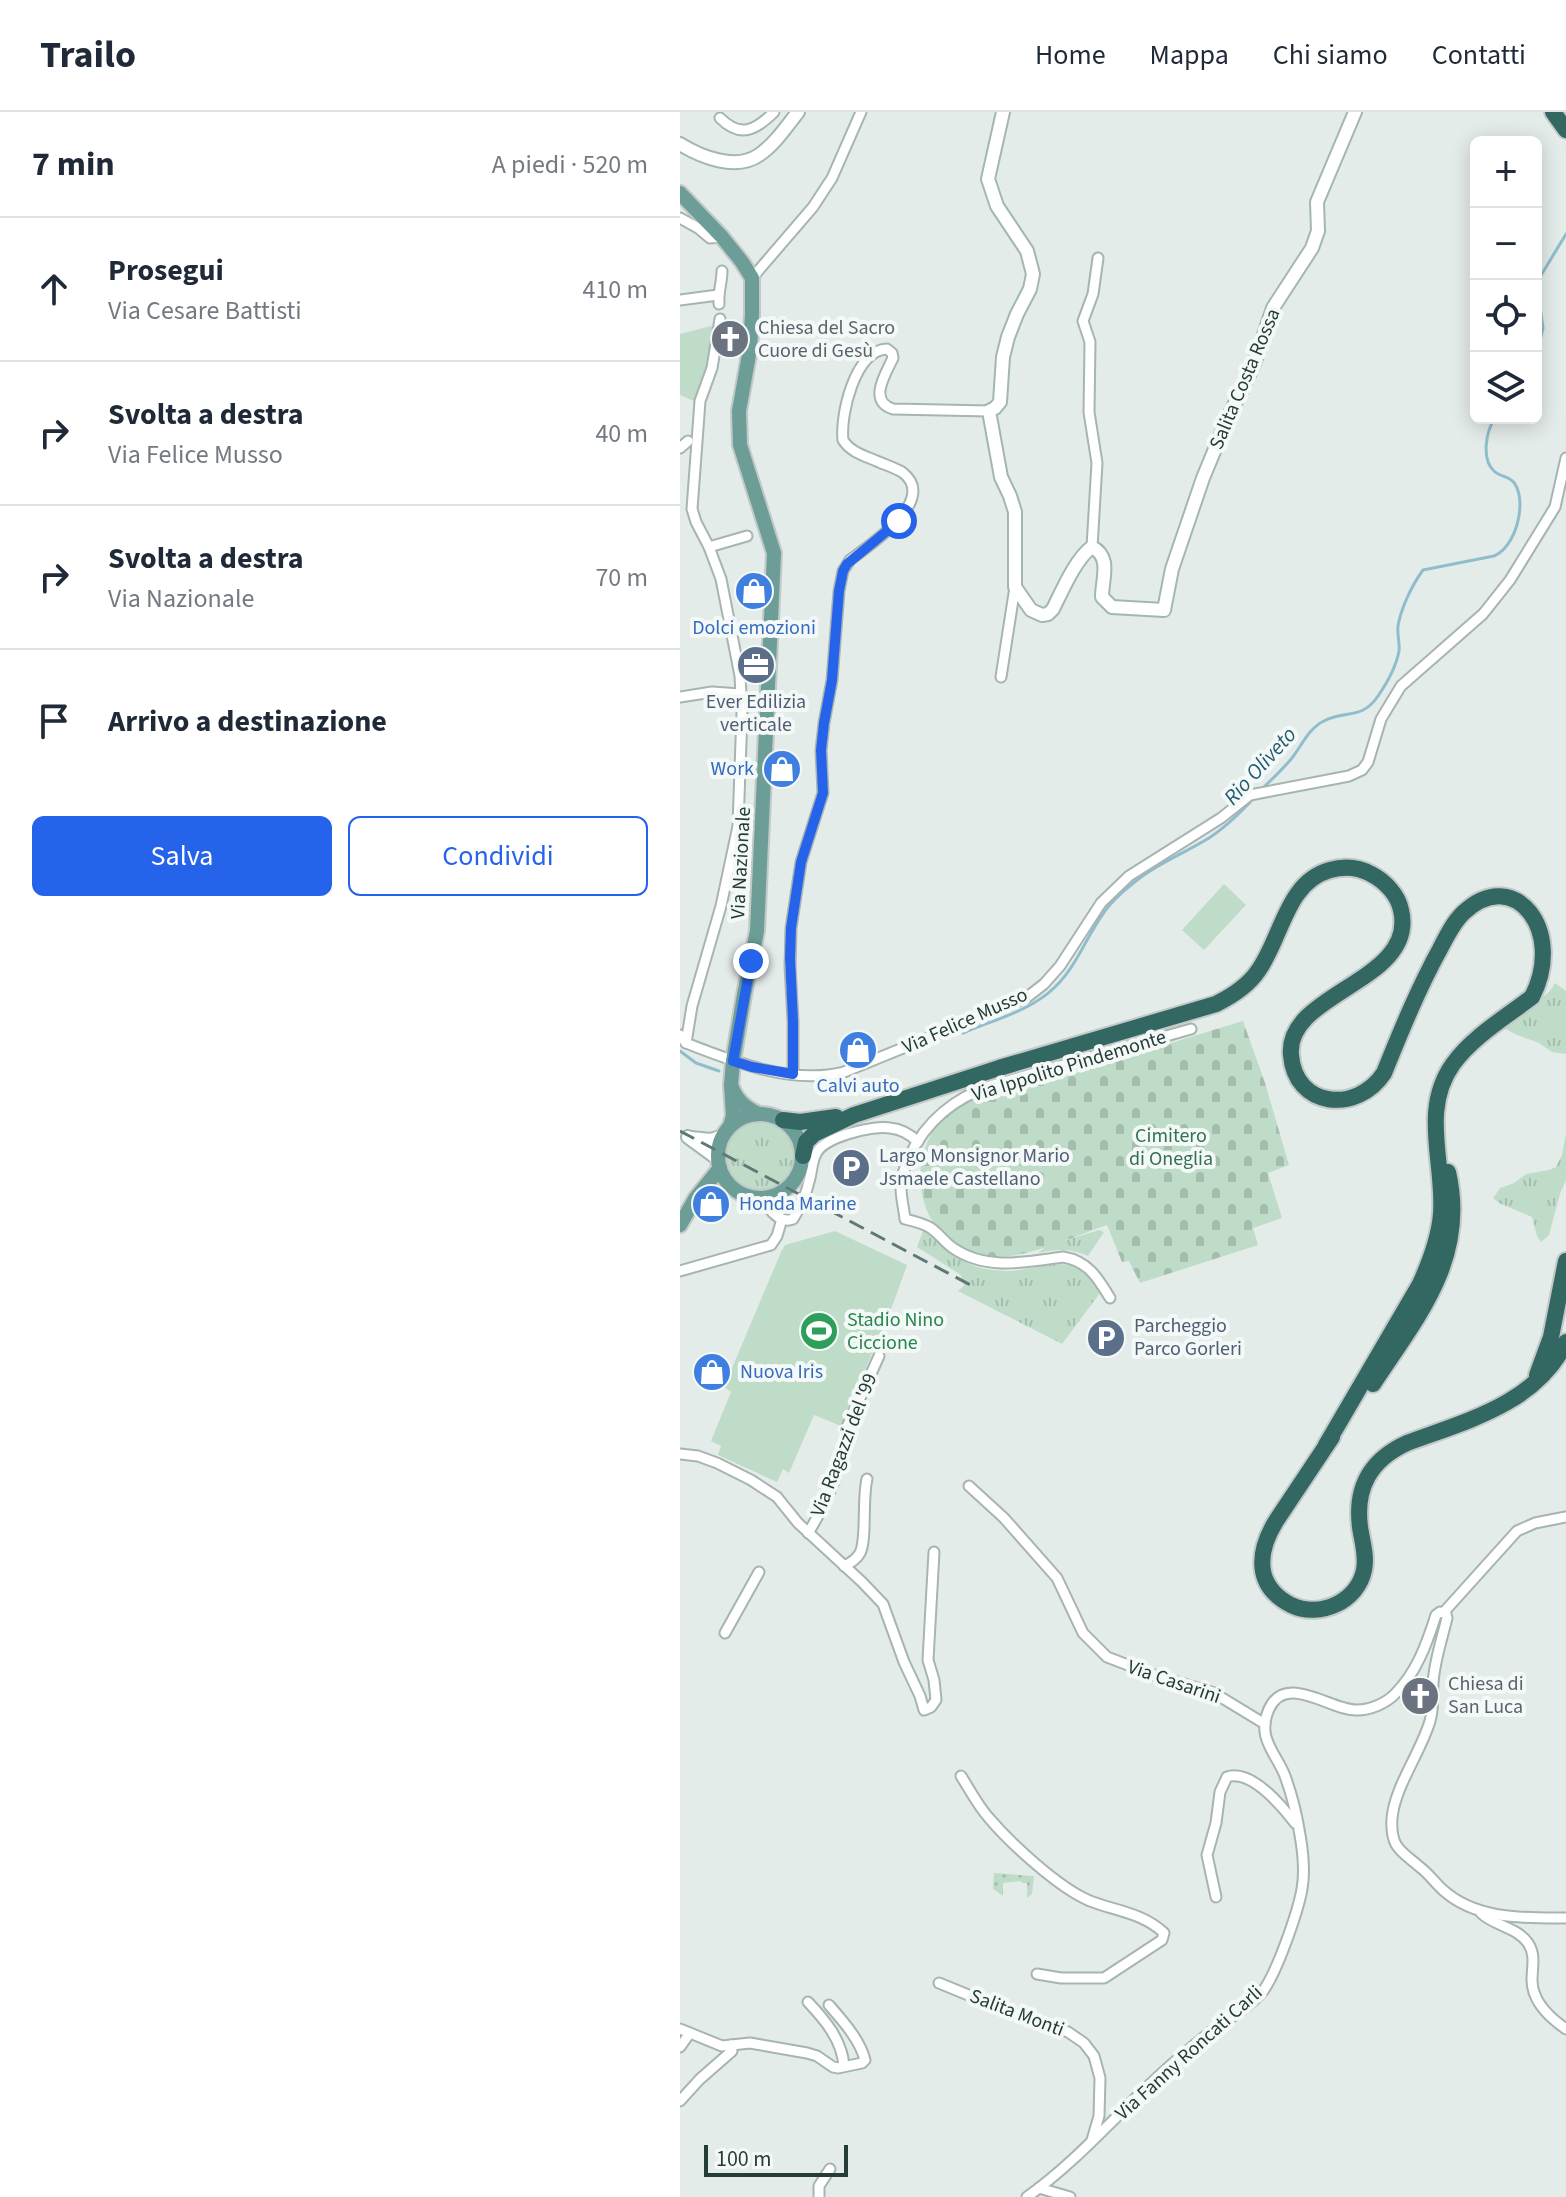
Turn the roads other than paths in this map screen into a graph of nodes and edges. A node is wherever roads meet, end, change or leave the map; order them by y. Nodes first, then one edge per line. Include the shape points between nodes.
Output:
1 (774, 112) edge
2 (798, 112) edge
3 (861, 112) edge
4 (1003, 112) edge
5 (1355, 112) edge
6 (1553, 112) edge
7 (720, 118) dead end
8 (1566, 130) edge
9 (680, 144) edge
10 (680, 193) edge
11 (680, 218) edge
12 (722, 237) junction
13 (1098, 258) dead end
14 (722, 271) dead end
15 (752, 278) junction
16 (680, 300) edge
17 (720, 319) dead end
18 (989, 411) junction
19 (1566, 458) edge
20 (747, 536) dead end
21 (709, 547) junction
22 (1092, 547) junction
23 (1015, 587) junction
24 (1001, 677) dead end
25 (740, 694) junction
26 (680, 697) edge
27 (1191, 1029) dead end
28 (683, 1039) edge
29 (733, 1061) junction
30 (793, 1074) junction
31 (731, 1085) junction
32 (757, 1113) junction
33 (854, 1115) junction
34 (783, 1120) junction
35 (726, 1131) junction
36 (918, 1142) junction
37 (803, 1156) junction
38 (719, 1164) junction
39 (734, 1189) junction
40 (698, 1195) junction
41 (769, 1197) junction
42 (782, 1219) junction
43 (680, 1225) edge
44 (1566, 1261) edge
45 (680, 1271) edge
46 (1110, 1298) dead end
47 (1566, 1342) edge
48 (879, 1356) dead end
49 (1530, 1386) junction
50 (680, 1454) edge
51 (867, 1479) dead end
52 (969, 1486) dead end
53 (1566, 1517) edge
54 (808, 1533) junction
55 (934, 1552) dead end
56 (844, 1566) junction
57 (759, 1572) dead end
58 (1444, 1612) junction
59 (725, 1633) dead end
60 (1265, 1724) junction
61 (961, 1776) dead end
62 (1299, 1829) junction
63 (1216, 1897) dead end
64 (1479, 1910) junction
65 (1566, 1918) edge
66 (1037, 1974) dead end
67 (939, 1983) dead end
68 (808, 2002) dead end
69 (829, 2005) dead end
70 (1566, 2029) edge
71 (685, 2031) edge
72 (731, 2045) junction
73 (680, 2047) edge
74 (844, 2066) junction
75 (680, 2101) edge
76 (1091, 2143) junction
77 (830, 2169) dead end
78 (1039, 2188) junction
79 (819, 2197) edge
80 (1027, 2197) edge
81 (1070, 2197) edge

1 - 7 street via 743,130 732,129
2 - 9 street via 753,159 733,163 696,154
3 - 15 street via 813,207
4 - 18 street via 988,179 997,206 1027,251 1033,274 1005,347 1000,402
5 - 22 street, Salita Costa Rossa via 1317,202 1318,231 1312,248 1273,308 1203,478 1164,610 1107,604 1102,597 1104,559
6 - 8 highway
10 - 12 main road
11 - 12 street via 710,238
12 - 15 main road
13 - 22 street via 1083,321 1090,342 1089,415 1097,463
14 - 16 street via 718,299
15 - 29 main road, Via Nazionale via 740,445 774,553 757,931
17 - 21 street via 700,401 692,495 696,522
18 - 23 street via 1001,477 1015,512
18 - 30 street via 885,407 879,393 893,358 887,349 880,349 855,376 845,410 845,443 901,472 912,495 895,526 843,571 822,736 823,793 793,905
19 - 30 street, Via Felice Musso via 1555,507 1510,580 1483,614 1401,686 1381,719 1368,762 1358,773 1250,795 1129,876 1101,903 1052,975 1026,998 844,1072 825,1077
20 - 21 street
21 - 25 street via 721,579
22 - 23 street via 1048,614 1034,613
23 - 24 street
25 - 26 street
25 - 28 street via 738,826
27 - 36 street, Via Ippolito Pindemonte via 980,1089 946,1109
28 - 29 street, Via Felice Musso
29 - 30 street, Via Felice Musso
29 - 31 main road, Via Nazionale
31 - 32 main road via 744,1106
31 - 35 main road, Via Nazionale via 733,1111
32 - 34 main road
32 - 35 main road via 742,1117
33 - 34 highway
33 - 37 highway via 814,1134
33 - 49 highway via 1230,997 1260,968 1304,885 1319,873 1345,867 1384,882 1399,904 1400,939 1378,966 1309,1014 1293,1038 1290,1054 1297,1077 1309,1090 1327,1099 1356,1097 1379,1081 1455,922 1490,898 1523,900 1538,908 1555,931 1556,961 1532,997 1451,1066 1440,1090 1435,1120 1453,1199 1442,1273 1381,1372 1268,1534 1263,1571 1277,1595 1307,1610 1336,1605 1351,1594 1365,1563 1359,1504 1379,1460 1407,1443 1493,1411
34 - 37 main road via 794,1129
35 - 38 main road
35 - 38 street via 711,1140 688,1137
36 - 42 street via 903,1131 883,1127 829,1141 815,1155 793,1219
36 - 46 street, Via Ippolito Pindemonte via 901,1186 905,1219 930,1227 975,1259 1006,1264 1072,1258 1092,1270
37 - 41 main road via 793,1183
38 - 39 main road
38 - 40 main road
39 - 40 main road via 712,1188
39 - 41 main road
40 - 43 main road
41 - 42 street via 768,1207
42 - 45 street via 771,1245
44 - 49 highway via 1551,1337
47 - 49 highway via 1553,1365
48 - 54 street, Via Ragazzi del '99 via 847,1427 825,1503
50 - 54 street via 698,1456 751,1480 777,1497
51 - 56 street via 862,1548
52 - 60 street, Via Casarini via 1057,1578 1083,1633 1107,1657 1214,1693
53 - 58 street via 1517,1531
54 - 56 street
55 - 56 street via 928,1660 936,1700 924,1710 883,1604
57 - 59 street
58 - 60 street via 1436,1615 1417,1665 1387,1700 1353,1711 1287,1694 1269,1709
58 - 64 street via 1430,1722 1397,1801 1394,1838 1400,1852 1443,1891
60 - 62 street, Via Fanny Roncati Carli via 1266,1741 1285,1775
61 - 66 street via 987,1817 1049,1875 1089,1900 1131,1912 1164,1933 1162,1940 1104,1978
62 - 63 street via 1255,1784 1239,1775 1227,1777 1207,1855
62 - 76 street, Via Fanny Roncati Carli via 1302,1889 1262,1991 1138,2094
64 - 65 street
64 - 70 street via 1526,1940 1533,1953 1534,1995
67 - 76 street, Salita Monti via 1068,2032 1084,2043 1100,2078 1099,2116
68 - 74 street via 833,2033
69 - 74 street via 865,2057 862,2063
71 - 72 street
71 - 73 street
72 - 74 street via 807,2053 833,2067
72 - 75 street via 732,2051
76 - 78 street, Via Fanny Roncati Carli
77 - 79 street via 819,2186
78 - 80 street, Via Fanny Roncati Carli
78 - 81 street

